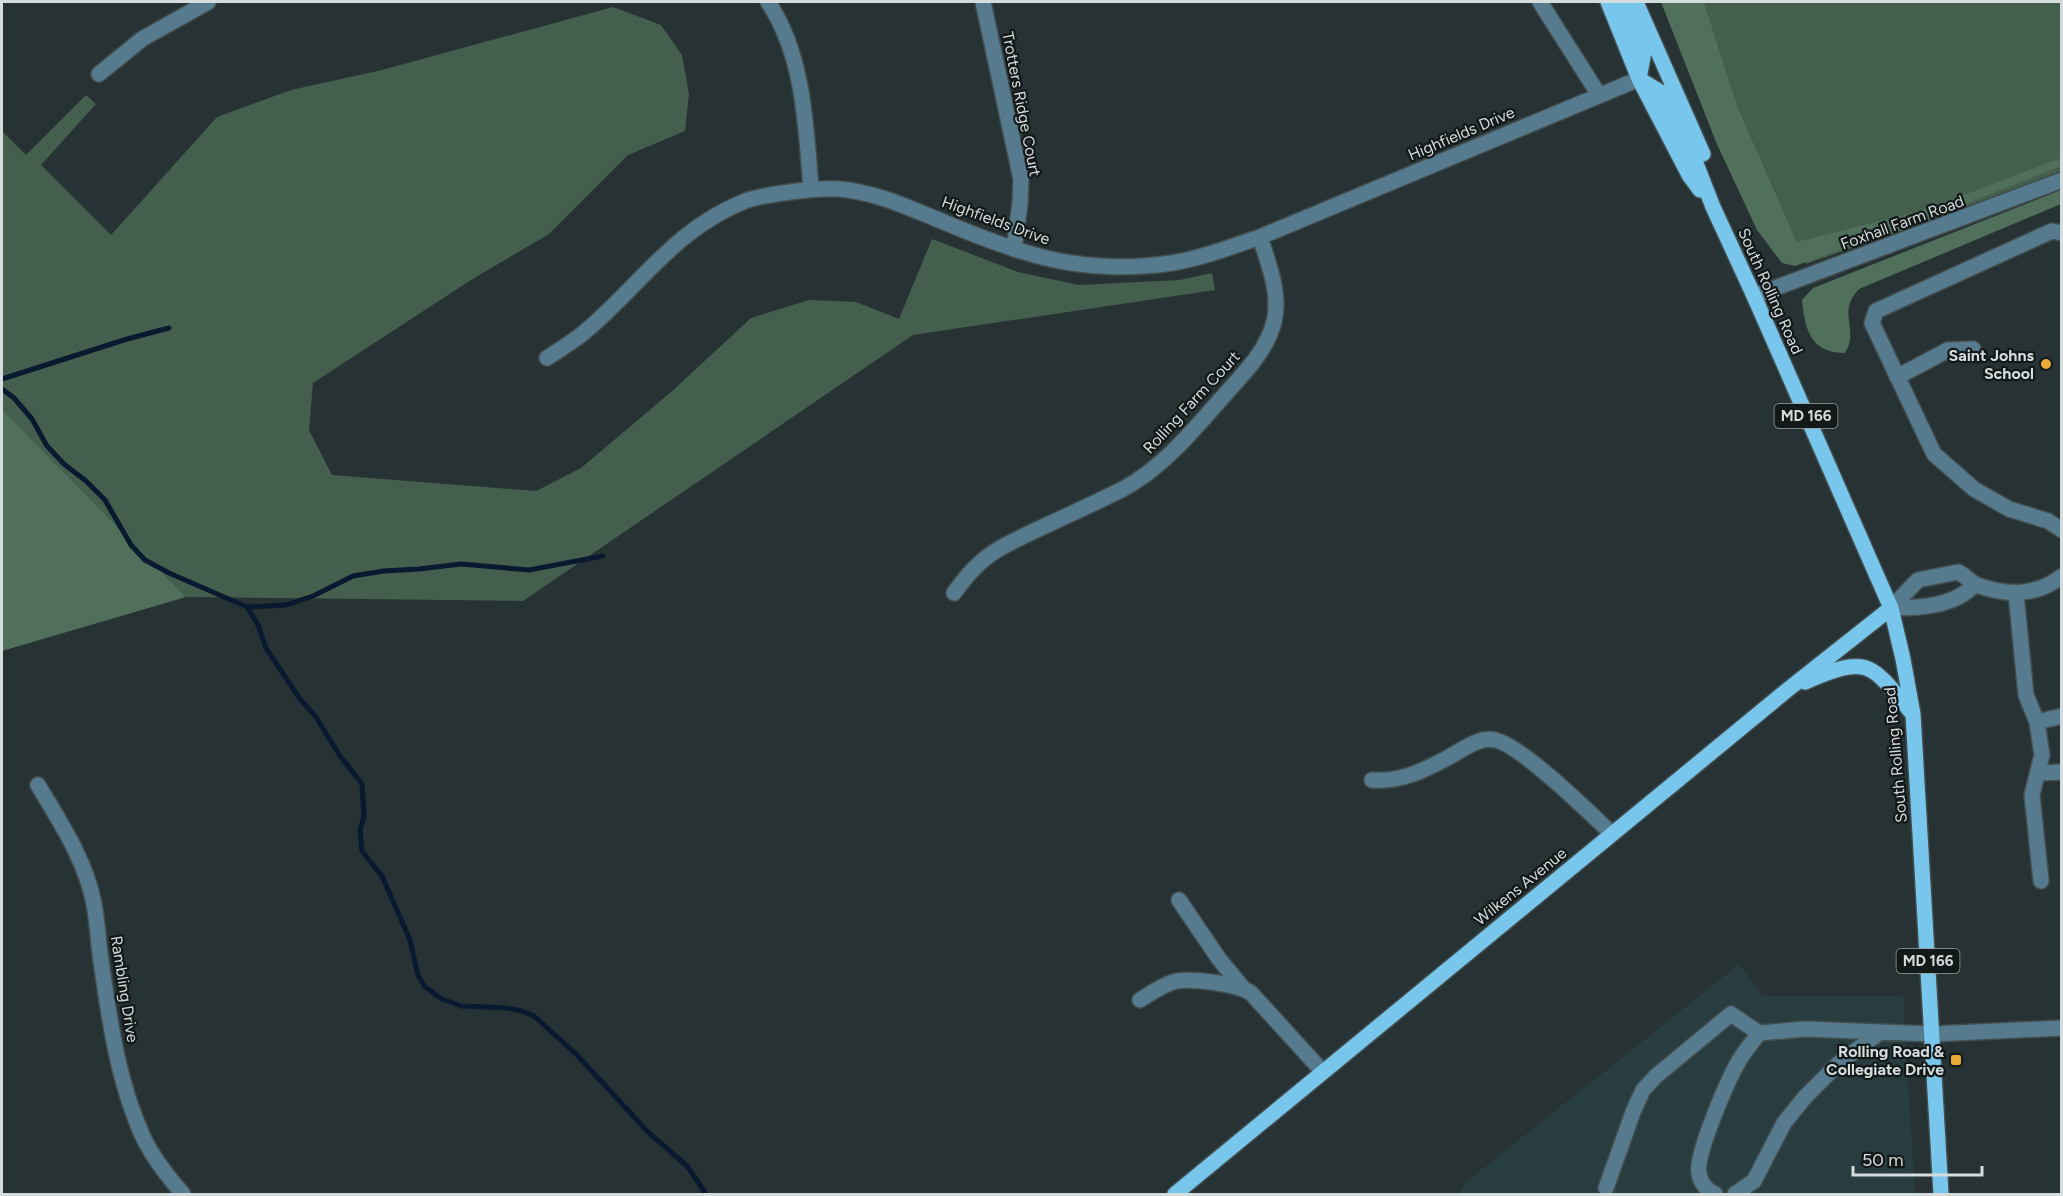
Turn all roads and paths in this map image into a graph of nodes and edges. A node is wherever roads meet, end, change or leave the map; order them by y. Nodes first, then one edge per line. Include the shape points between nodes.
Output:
1 (208, 2) edge
2 (768, 2) edge
3 (983, 2) edge
4 (1540, 2) edge
5 (1608, 2) edge
6 (1623, 2) edge
7 (1636, 2) edge
8 (99, 74) dead end
9 (1639, 79) junction
10 (1599, 95) junction
11 (2061, 180) edge
12 (811, 189) junction
13 (1713, 207) junction
14 (2061, 233) edge
15 (1260, 237) junction
16 (1014, 249) junction
17 (1754, 296) junction
18 (1973, 349) dead end
19 (547, 358) dead end
20 (1897, 377) junction
21 (2061, 530) edge
22 (2061, 576) edge
23 (1975, 584) junction
24 (954, 593) dead end
25 (2016, 594) junction
26 (1891, 608) junction
27 (1786, 691) junction
28 (1912, 714) junction
29 (2061, 716) edge
30 (2037, 722) junction
31 (2061, 772) edge
32 (2038, 773) junction
33 (1372, 780) dead end
34 (38, 785) dead end
35 (1612, 834) junction
36 (2041, 881) dead end
37 (1179, 900) dead end
38 (1244, 988) junction
39 (1140, 1000) dead end
40 (2061, 1028) edge
41 (1880, 1032) junction
42 (1759, 1033) junction
43 (1933, 1034) junction
44 (1323, 1072) junction
45 (1606, 1188) dead end
46 (183, 1194) edge
47 (1174, 1194) edge
48 (1715, 1194) edge
49 (1735, 1194) edge
50 (1941, 1194) edge

1 - 8 street via 142,39
2 - 12 street via 801,86
3 - 16 street, Trotters Ridge Court via 1021,179
4 - 10 street
5 - 9 main road, South Rolling Road / MD 166
6 - 9 main road via 1644,52
7 - 13 main road, South Rolling Road / MD 166 via 1704,157
9 - 10 street, Highfields Drive
9 - 13 main road, South Rolling Road / MD 166 via 1689,175
10 - 15 street, Highfields Drive
11 - 17 street, Foxhall Farm Road
12 - 16 street, Highfields Drive via 840,189 898,202
12 - 19 street, Highfields Drive via 748,200 715,215 658,259 581,335
13 - 17 main road, South Rolling Road / MD 166
14 - 20 street via 2052,231 1876,311 1872,323
15 - 16 street, Highfields Drive via 1172,263 1128,266 1047,259
15 - 24 street, Rolling Farm Court via 1273,280 1275,320 1255,361 1155,468 1125,488 1002,547 981,561
17 - 26 main road, South Rolling Road / MD 166
18 - 20 street via 1948,350
20 - 21 street via 1934,454 1974,489
22 - 25 street via 2052,584
23 - 25 street
23 - 26 street via 1967,593 1921,608
23 - 26 street via 1958,572 1917,580
25 - 30 street via 2025,695
26 - 27 main road, Wilkens Avenue
26 - 28 main road, South Rolling Road / MD 166
27 - 28 main road via 1834,670 1852,666 1872,669
27 - 35 main road, Wilkens Avenue
28 - 43 main road, South Rolling Road / MD 166
29 - 30 street
30 - 32 street via 2042,755
31 - 32 street
32 - 36 street via 2032,795
33 - 35 street via 1388,781 1417,774 1476,743 1495,740 1518,752
34 - 46 street, Rambling Drive via 65,830 94,903 118,1063 131,1109 145,1141
35 - 44 main road, Wilkens Avenue
37 - 38 street
38 - 39 street via 1176,981
38 - 44 street
40 - 43 street
41 - 42 street via 1805,1029
41 - 43 street
41 - 49 street via 1837,1065 1805,1097 1784,1123 1754,1181
42 - 45 street via 1731,1014 1656,1076 1643,1090 1633,1112
42 - 48 street via 1740,1059 1701,1153 1698,1172 1704,1185
43 - 50 main road, South Rolling Road / MD 166
44 - 47 main road, Wilkens Avenue

